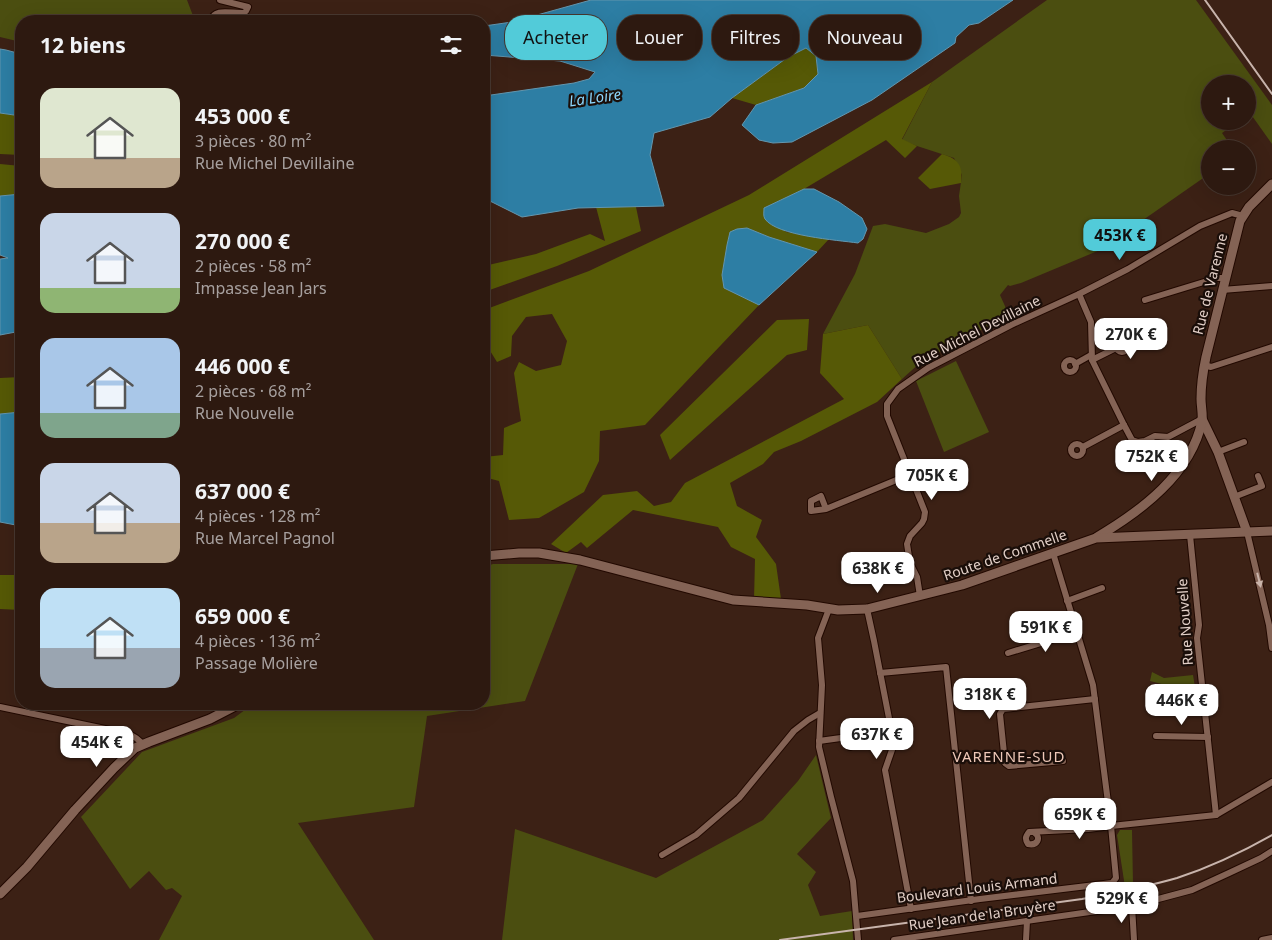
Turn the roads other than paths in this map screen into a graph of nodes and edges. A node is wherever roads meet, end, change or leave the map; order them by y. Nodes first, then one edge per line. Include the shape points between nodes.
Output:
1 (220, 0) edge
2 (213, 15) edge
3 (1272, 184) edge
4 (1243, 216) junction
5 (1225, 278) junction
6 (1272, 286) edge
7 (1222, 290) junction
8 (1079, 294) junction
9 (1145, 300) dead end
10 (1272, 346) edge
11 (1116, 348) dead end
12 (1092, 358) junction
13 (1075, 364) dead end
14 (1204, 366) junction
15 (1202, 419) junction
16 (1124, 425) junction
17 (1244, 442) dead end
18 (1083, 447) dead end
19 (1218, 452) junction
20 (911, 474) junction
21 (1258, 476) dead end
22 (1234, 498) junction
23 (826, 509) dead end
24 (1272, 531) edge
25 (1247, 532) junction
26 (1190, 535) junction
27 (1096, 538) junction
28 (1053, 553) junction
29 (490, 555) edge
30 (1102, 588) dead end
31 (920, 596) junction
32 (1067, 601) junction
33 (829, 609) junction
34 (867, 609) junction
35 (1077, 632) junction
36 (1272, 648) edge
37 (1008, 653) dead end
38 (880, 673) junction
39 (1095, 699) junction
40 (0, 707) edge
41 (227, 710) edge
42 (820, 713) junction
43 (1156, 736) dead end
44 (1208, 737) junction
45 (819, 741) junction
46 (143, 744) junction
47 (850, 747) dead end
48 (1063, 761) dead end
49 (1272, 782) edge
50 (1216, 815) junction
51 (1111, 826) junction
52 (1034, 832) dead end
53 (1272, 850) edge
54 (662, 855) dead end
55 (0, 894) edge
56 (971, 901) junction
57 (1132, 906) junction
58 (911, 909) junction
59 (857, 916) junction
60 (1027, 921) junction
61 (920, 938) edge
62 (1272, 938) edge
63 (860, 940) edge
64 (894, 940) edge
65 (1026, 940) edge
66 (1134, 940) edge
67 (1262, 940) edge

1 - 2 street via 248,7 244,13 220,12
3 - 4 street, Rue de Varenne
4 - 5 street, Rue de Varenne
4 - 8 street, Rue Michel Devillaine via 1232,213 1200,226
5 - 7 street, Rue de Varenne
5 - 9 street
6 - 7 street
7 - 14 street, Rue de Varenne
8 - 12 street via 1091,322
8 - 20 street, Rue Michel Devillaine via 928,368 898,389 887,404 887,416
10 - 14 street via 1211,367
11 - 12 street
12 - 13 street
12 - 16 street
14 - 15 street, Rue de Varenne
15 - 16 street via 1168,436 1155,436 1138,442 1132,440
15 - 19 street
15 - 27 street, Rue de Varenne via 1192,451 1177,474 1136,512
16 - 18 street
17 - 19 street
19 - 22 street
20 - 23 street
20 - 31 street, Rue Michel Devillaine via 925,512 922,523 907,544
21 - 22 street via 1262,486
22 - 25 street
24 - 25 street, Route de Commelle
25 - 26 street, Route de Commelle
25 -> 36 street
26 - 27 street, Route de Commelle
26 - 44 street, Rue Nouvelle
27 - 28 street, Route de Commelle
28 - 31 street, Route de Commelle
28 - 32 street, Boulevard Louis Armand
29 - 33 street, Route de Commelle via 539,553 580,560 733,600
30 - 32 street
31 - 34 street, Route de Commelle
32 - 35 street, Boulevard Louis Armand
33 - 34 street, Route de Commelle
33 - 42 street via 818,638 822,686
34 - 38 street
35 - 37 street
35 - 39 street, Boulevard Louis Armand
38 - 56 street via 946,667
38 - 58 street via 894,744 885,770
39 - 48 street via 1003,709 1000,714 1005,763 1008,766
39 - 51 street, Boulevard Louis Armand
40 - 46 street via 129,734
41 - 46 street
42 - 45 street
42 - 54 street via 794,731 739,798 696,835
43 - 44 street
44 - 50 street, Rue Nouvelle
45 - 47 street via 848,737
45 - 59 street via 853,881
46 - 55 street via 114,768
49 - 50 street
50 - 51 street
51 - 52 street
51 - 56 street, Boulevard Louis Armand via 1116,878 1112,883
53 - 57 street, Rue Jean de la Bruyère via 1238,870 1192,890
56 - 58 street, Boulevard Louis Armand
57 - 60 street, Rue Jean de la Bruyère
57 - 66 street
58 - 59 street, Boulevard Louis Armand
59 - 63 street
60 - 61 street, Rue Jean de la Bruyère
60 - 65 street
61 - 64 street, Rue Jean de la Bruyère
62 - 67 street

